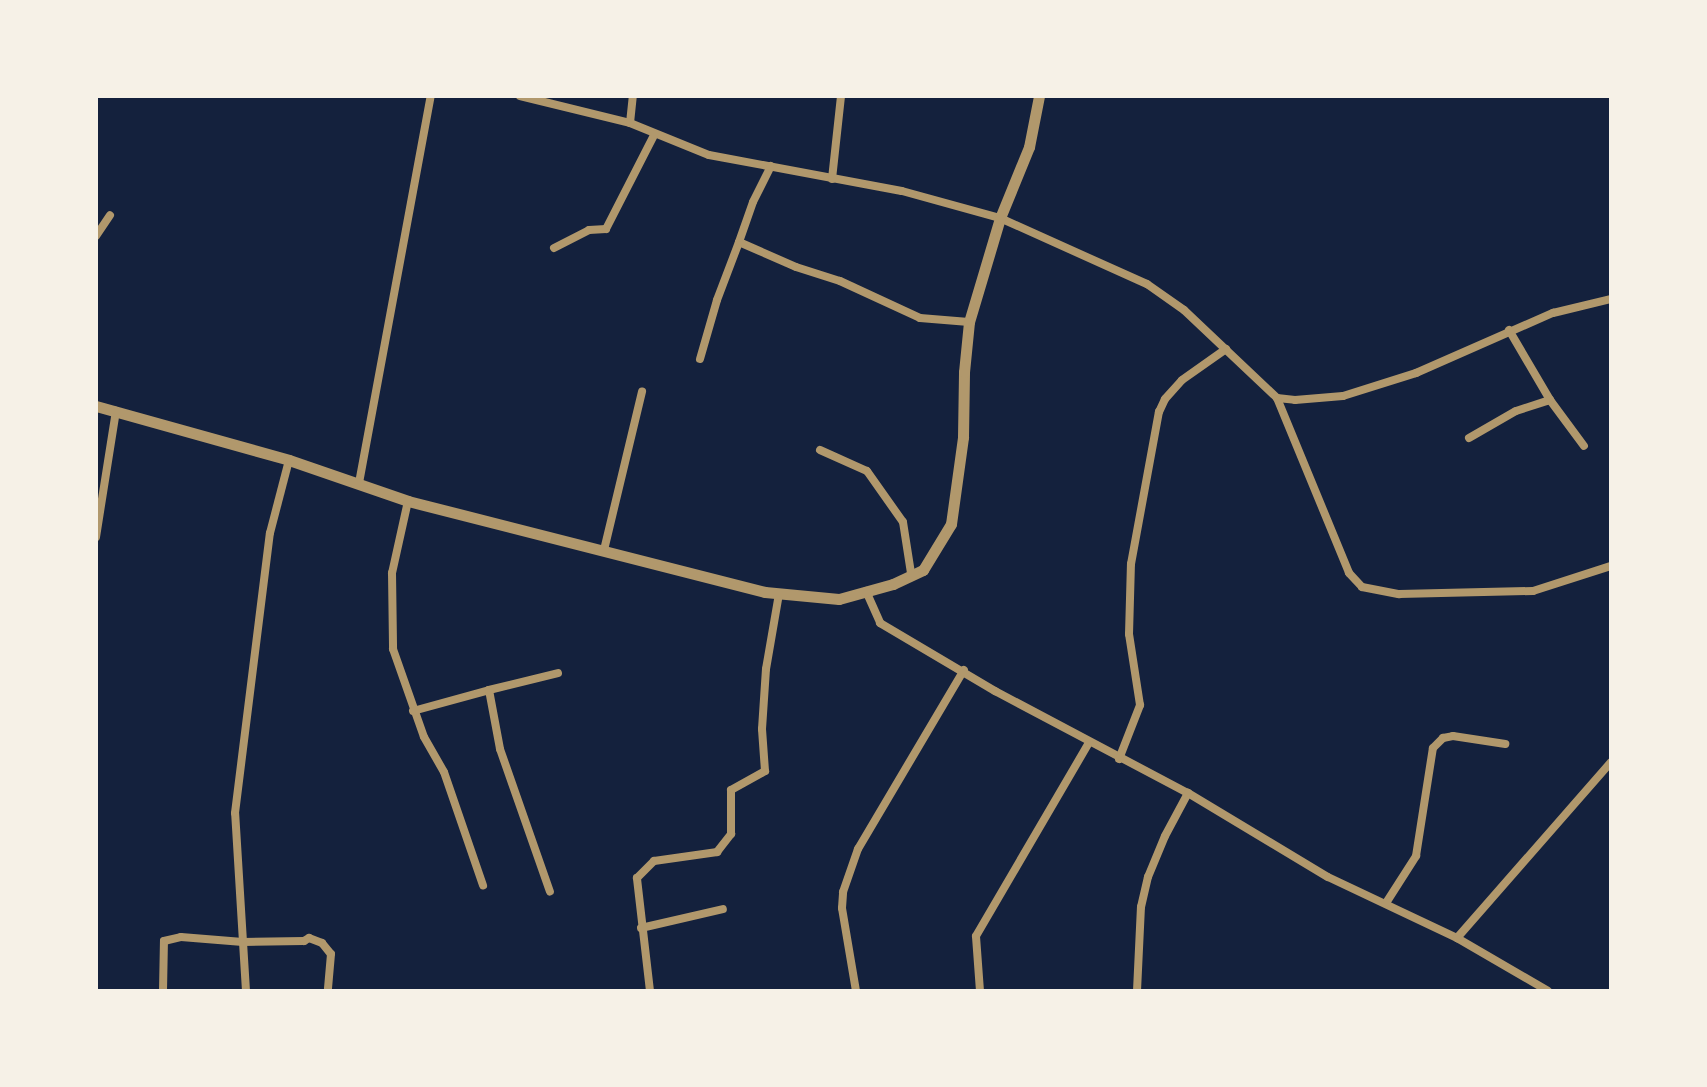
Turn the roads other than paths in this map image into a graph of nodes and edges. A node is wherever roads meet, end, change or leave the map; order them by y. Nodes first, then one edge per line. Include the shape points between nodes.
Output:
1 (431, 96) edge
2 (520, 96) edge
3 (633, 96) edge
4 (841, 96) edge
5 (1039, 96) edge
6 (630, 123) junction
7 (654, 135) junction
8 (771, 166) junction
9 (832, 179) junction
10 (110, 215) dead end
11 (1000, 218) junction
12 (96, 236) edge
13 (739, 242) junction
14 (554, 248) dead end
15 (1611, 299) edge
16 (969, 322) junction
17 (1509, 330) junction
18 (1226, 349) junction
19 (700, 359) dead end
20 (642, 392) dead end
21 (1277, 398) junction
22 (1550, 400) junction
23 (96, 406) edge
24 (116, 411) junction
25 (1469, 438) dead end
26 (1584, 446) dead end
27 (820, 450) dead end
28 (289, 460) junction
29 (359, 483) junction
30 (408, 501) junction
31 (96, 537) edge
32 (604, 550) junction
33 (1611, 566) edge
34 (911, 573) junction
35 (866, 591) junction
36 (779, 594) junction
37 (964, 670) junction
38 (558, 673) dead end
39 (489, 690) junction
40 (413, 711) junction
41 (1089, 743) junction
42 (1505, 744) dead end
43 (1119, 759) junction
44 (1611, 762) edge
45 (1188, 793) junction
46 (483, 885) dead end
47 (550, 892) dead end
48 (1386, 903) junction
49 (723, 909) dead end
50 (641, 928) junction
51 (1457, 938) junction
52 (243, 942) junction
53 (163, 991) edge
54 (246, 991) edge
55 (328, 991) edge
56 (650, 991) edge
57 (856, 991) edge
58 (980, 991) edge
59 (1137, 991) edge
60 (1548, 991) edge

1 - 29 street
2 - 6 street
3 - 6 street
4 - 9 street
5 - 11 street via 1029,147
6 - 7 street
7 - 8 street via 709,155
7 - 14 street via 606,229 589,230
8 - 9 street
8 - 13 street
9 - 11 street via 902,191
10 - 12 street
11 - 16 street
11 - 18 street via 1147,284
13 - 16 street via 920,318
13 - 19 street
15 - 17 street
16 - 34 street via 958,496 941,543 923,570
17 - 21 street via 1416,373 1343,396
17 - 22 street
18 - 21 street
18 - 43 street via 1182,380 1159,412 1131,564 1129,634 1140,705
20 - 32 street
21 - 33 street via 1349,573 1362,587 1399,594 1533,591
22 - 25 street via 1516,411
22 - 26 street
23 - 24 street
24 - 28 street
24 - 31 street
27 - 34 street via 867,471 903,522
28 - 29 street
28 - 52 street via 270,533 239,774 235,839
29 - 30 street
30 - 32 street
30 - 40 street via 392,573 390,623
32 - 36 street
34 - 35 street
35 - 36 street via 839,599
35 - 37 street via 880,623
36 - 50 street via 765,684 765,771 731,790 731,834 717,852 654,861 637,878
37 - 41 street
37 - 57 street via 858,849 843,892
38 - 39 street
39 - 40 street
39 - 47 street via 500,749
40 - 46 street via 444,772
41 - 43 street
41 - 58 street via 976,936
42 - 48 street via 1453,736 1433,748 1416,856
43 - 45 street
44 - 51 street
45 - 48 street via 1328,877
45 - 59 street via 1148,877 1141,907
48 - 51 street
49 - 50 street
50 - 56 street
51 - 60 street
52 - 53 street via 165,940
52 - 54 street
52 - 55 street via 309,938 322,943 331,954

